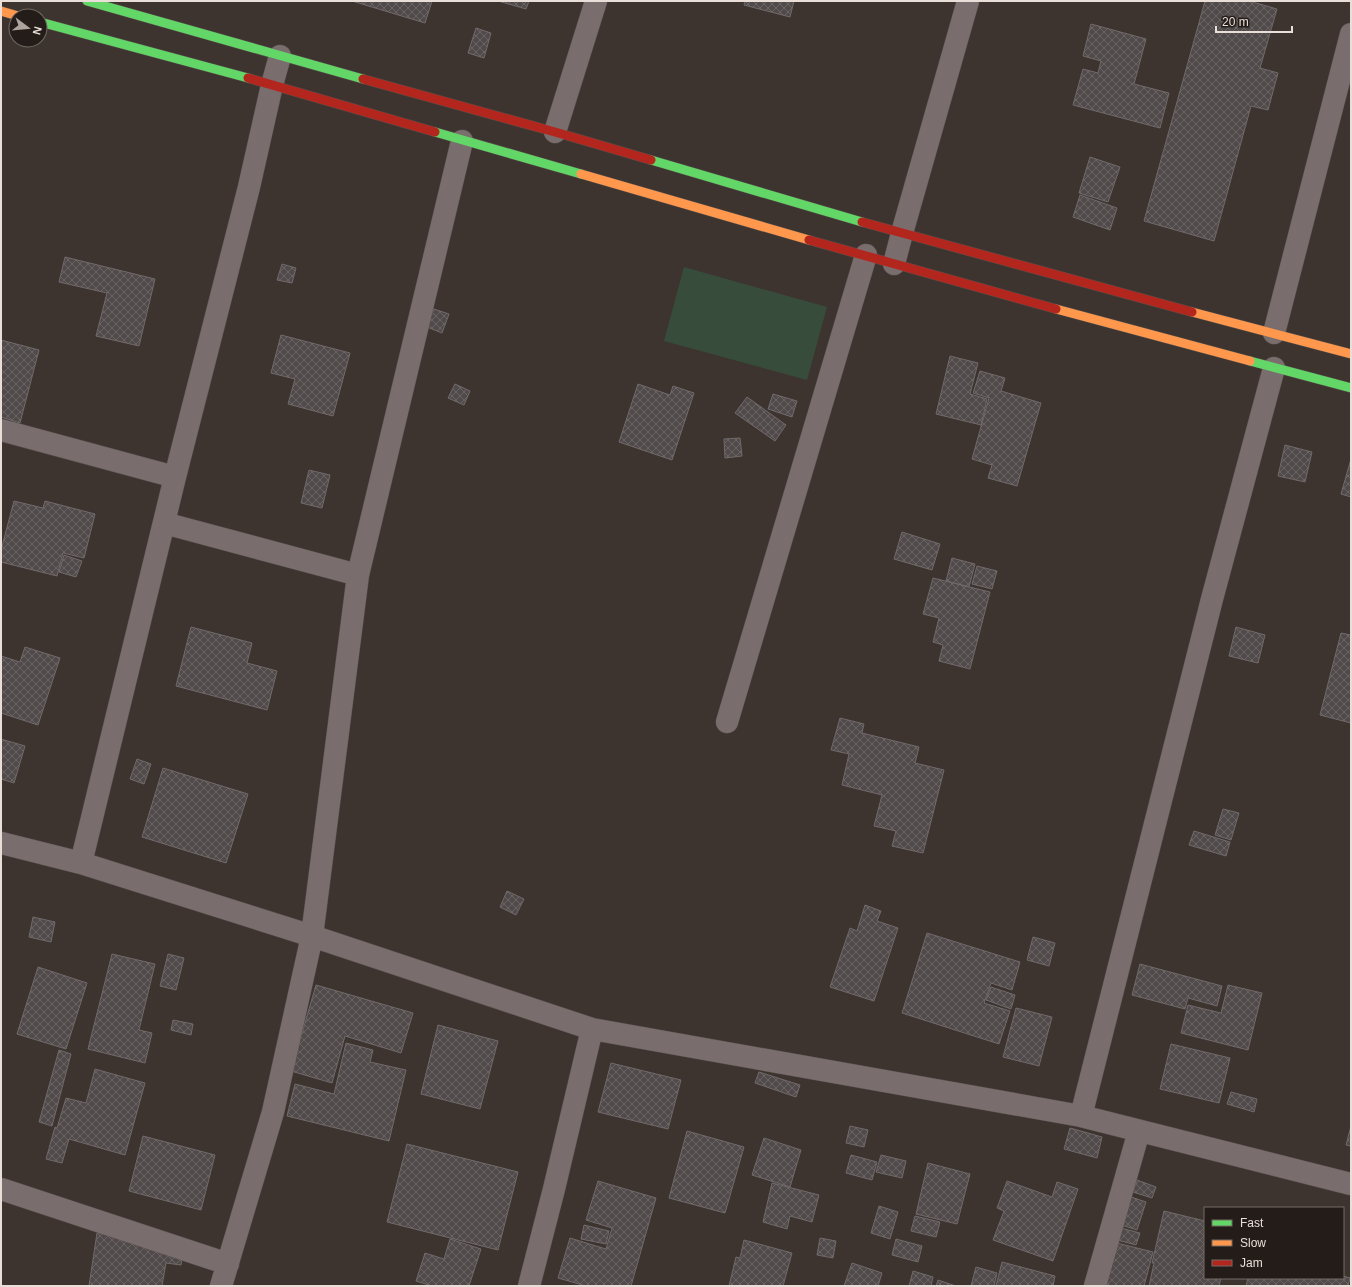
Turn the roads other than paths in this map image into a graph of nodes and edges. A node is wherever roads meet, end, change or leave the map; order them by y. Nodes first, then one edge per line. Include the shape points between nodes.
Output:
1 (87, 1) edge
2 (596, 1) edge
3 (968, 1) edge
4 (48, 24) edge
5 (1351, 34) edge
6 (280, 56) junction
7 (272, 85) junction
8 (555, 132) junction
9 (462, 141) junction
10 (902, 233) junction
11 (866, 255) junction
12 (894, 264) junction
13 (1274, 333) junction
14 (1351, 354) edge
15 (1274, 368) junction
16 (1351, 388) edge
17 (1, 430) edge
18 (175, 477) junction
19 (164, 523) junction
20 (358, 575) junction
21 (727, 722) dead end
22 (1, 843) edge
23 (81, 863) junction
24 (312, 936) junction
25 (592, 1029) junction
26 (1081, 1116) junction
27 (1139, 1131) junction
28 (1351, 1184) edge
29 (1, 1189) edge
30 (228, 1264) junction
31 (222, 1286) edge
32 (529, 1286) edge
33 (1095, 1286) edge

1 - 6 main road
2 - 8 street
3 - 10 street
4 - 7 main road
5 - 13 street
6 - 7 street
6 - 8 main road
7 - 9 main road
7 - 18 street via 249,187
8 - 10 main road
9 - 11 main road
9 - 20 street
10 - 12 street
10 - 13 main road
11 - 12 main road
11 - 21 street
12 - 15 main road
13 - 14 main road
15 - 16 main road
15 - 26 street via 1210,606
17 - 18 street
18 - 19 street
19 - 20 street
19 - 23 street
20 - 24 street
22 - 23 street
23 - 24 street
24 - 25 street
24 - 30 street via 273,1112
25 - 26 street
25 - 32 street
26 - 27 street
27 - 28 street
27 - 33 street
29 - 30 street
30 - 31 street

